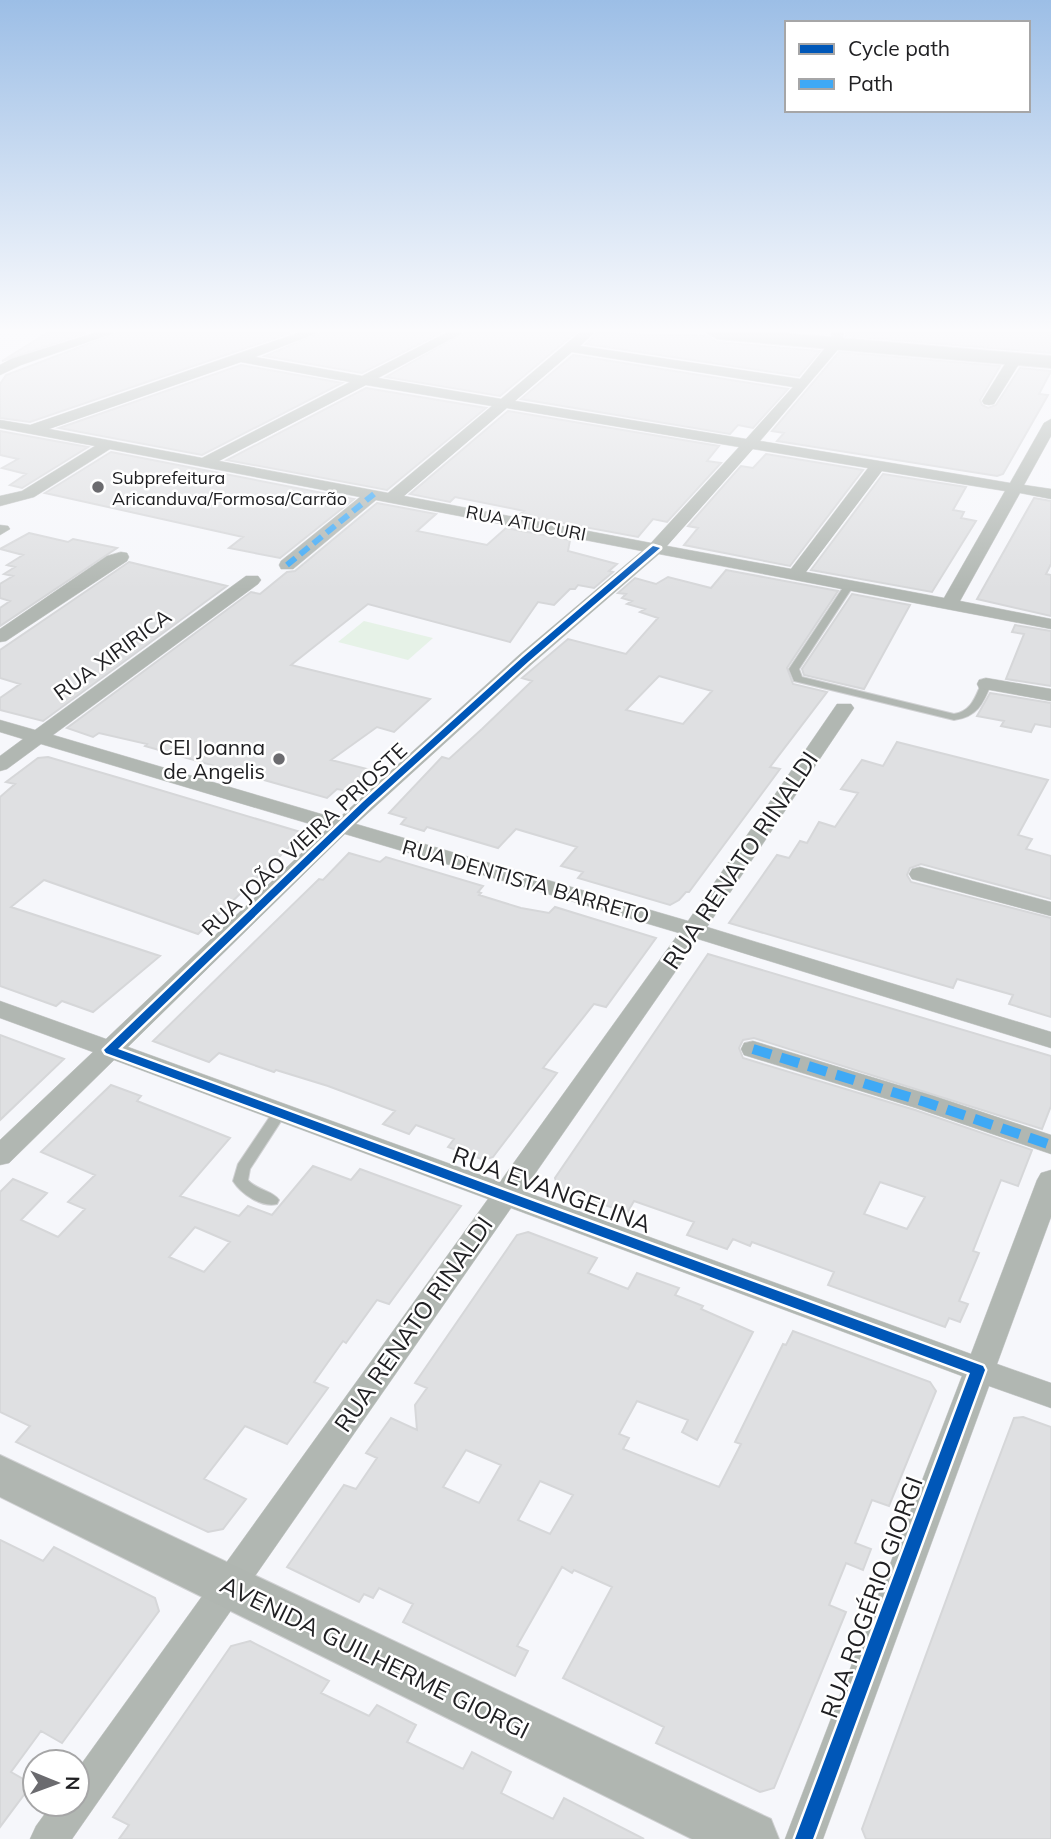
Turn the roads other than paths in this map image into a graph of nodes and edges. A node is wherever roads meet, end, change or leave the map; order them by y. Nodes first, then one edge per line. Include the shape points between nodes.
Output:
1 (64, 419) edge
2 (288, 419) edge
3 (486, 419) edge
4 (596, 419) edge
5 (773, 419) edge
6 (1051, 423) edge
7 (3, 427) edge
8 (32, 430) junction
9 (109, 443) junction
10 (751, 444) junction
11 (205, 462) junction
12 (878, 466) junction
13 (1017, 488) junction
14 (374, 494) junction
15 (1051, 494) edge
16 (392, 498) junction
17 (0, 501) edge
18 (656, 548) junction
19 (121, 557) dead end
20 (287, 565) dead end
21 (795, 575) junction
22 (252, 580) dead end
23 (849, 585) junction
24 (950, 604) junction
25 (1051, 624) edge
26 (3, 632) edge
27 (986, 684) joint
28 (1051, 695) edge
29 (844, 708) dead end
30 (0, 726) edge
31 (38, 737) junction
32 (0, 765) edge
33 (342, 826) junction
34 (920, 874) dead end
35 (1051, 909) edge
36 (693, 930) junction
37 (0, 1009) edge
38 (1051, 1040) edge
39 (110, 1049) junction
40 (752, 1049) dead end
41 (280, 1112) junction
42 (1051, 1145) edge
43 (0, 1156) edge
44 (1049, 1192) edge
45 (505, 1194) junction
46 (272, 1200) dead end
47 (978, 1370) junction
48 (1051, 1396) edge
49 (0, 1475) edge
50 (229, 1586) junction
51 (91, 1781) edge
52 (64, 1818) edge
53 (49, 1839) edge
54 (751, 1839) edge
55 (804, 1839) edge

1 - 8 street
2 - 11 street
3 - 16 street
4 - 10 street
5 - 10 street, RUA JOÃO VIEIRA PRIOSTE
6 - 13 street
7 - 8 street, RUA ATUCURI
8 - 9 street, RUA ATUCURI
9 - 11 street, RUA ATUCURI
9 - 17 street via 28,494
10 - 12 street
10 - 18 street, RUA JOÃO VIEIRA PRIOSTE
11 - 14 street, RUA ATUCURI
12 - 13 street
12 - 21 street
13 - 15 street
13 - 24 street
14 - 16 street, RUA ATUCURI
14 - 20 street
16 - 18 street, RUA ATUCURI
18 - 21 street, RUA ATUCURI
18 - 33 street, RUA JOÃO VIEIRA PRIOSTE
19 - 26 street
21 - 23 street, RUA ATUCURI
22 - 31 street, RUA XIRIRICA
23 - 24 street, RUA ATUCURI
23 - 27 lane via 794,669 801,681 954,717 974,710
24 - 25 street, RUA ATUCURI
27 - 28 street
29 - 36 street, RUA RENATO RINALDI
30 - 31 street, RUA DENTISTA BARRETO
31 - 32 street, RUA XIRIRICA
31 - 33 street, RUA DENTISTA BARRETO
33 - 36 street, RUA DENTISTA BARRETO
33 - 39 street, RUA JOÃO VIEIRA PRIOSTE
34 - 35 street
36 - 38 street, RUA DENTISTA BARRETO
36 - 45 street, RUA RENATO RINALDI
37 - 39 street, RUA EVANGELINA
39 - 41 street, RUA EVANGELINA
39 - 43 street, RUA JOÃO VIEIRA PRIOSTE
40 - 42 street
41 - 45 street, RUA EVANGELINA
41 - 46 lane via 243,1168 240,1181 248,1190
44 - 47 street, RUA ROGÉRIO GIORGI
45 - 47 street, RUA EVANGELINA
45 - 50 street, RUA RENATO RINALDI
47 - 48 street, RUA EVANGELINA
47 - 55 street, RUA ROGÉRIO GIORGI
49 - 50 street, AVENIDA GUILHERME GIORGI
50 - 51 street, RUA RENATO RINALDI
50 - 54 street, AVENIDA GUILHERME GIORGI
52 - 53 street, RUA RENATO RINALDI

